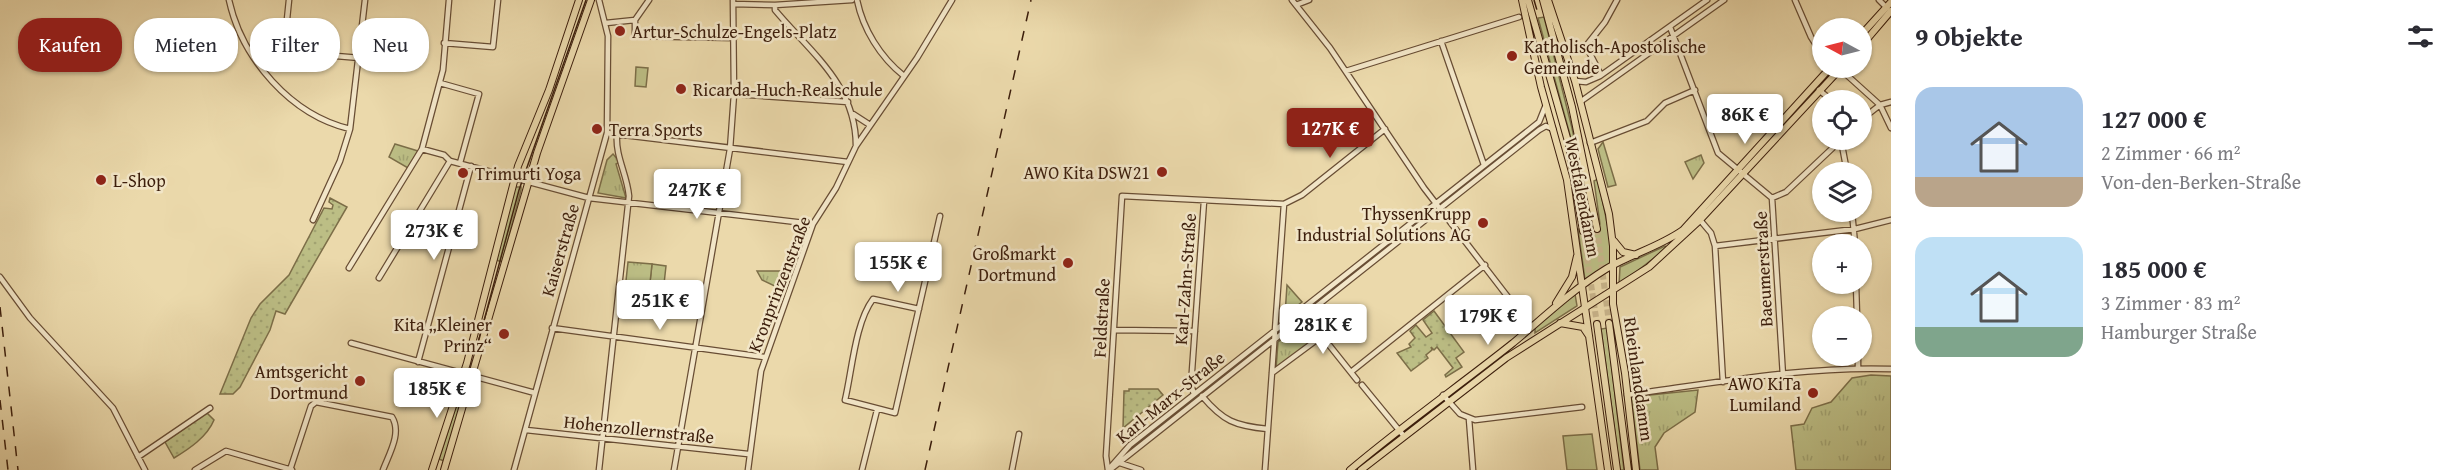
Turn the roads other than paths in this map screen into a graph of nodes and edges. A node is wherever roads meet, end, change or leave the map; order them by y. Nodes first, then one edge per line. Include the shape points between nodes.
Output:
1 (229, 0) edge
2 (289, 0) edge
3 (365, 0) edge
4 (448, 0) edge
5 (498, 0) edge
6 (591, 0) edge
7 (599, 0) edge
8 (649, 0) edge
9 (852, 0) edge
10 (857, 0) edge
11 (952, 0) edge
12 (1309, 0) edge
13 (1522, 0) edge
14 (1528, 0) edge
15 (1545, 0) edge
16 (1617, 0) edge
17 (1707, 0) edge
18 (1724, 0) edge
19 (1796, 0) edge
20 (1879, 0) edge
21 (577, 1) edge
22 (733, 2) edge
23 (751, 2) edge
24 (1294, 2) edge
25 (775, 5) junction
26 (1890, 7) edge
27 (1519, 17) dead end
28 (363, 18) edge
29 (635, 20) junction
30 (606, 23) junction
31 (1872, 24) edge
32 (1670, 27) junction
33 (1872, 31) edge
34 (1674, 35) junction
35 (734, 38) junction
36 (1812, 39) edge
37 (1441, 41) junction
38 (444, 43) junction
39 (352, 57) edge
40 (1346, 70) junction
41 (358, 72) edge
42 (1601, 75) junction
43 (904, 76) junction
44 (1821, 78) edge
45 (1830, 78) edge
46 (1851, 78) edge
47 (1575, 81) junction
48 (440, 83) junction
49 (1606, 84) junction
50 (1695, 90) junction
51 (1819, 90) edge
52 (734, 94) junction
53 (1812, 97) edge
54 (848, 102) junction
55 (1580, 102) junction
56 (1891, 102) edge
57 (1546, 104) junction
58 (1880, 105) junction
59 (1872, 111) edge
60 (853, 114) junction
61 (870, 125) junction
62 (1891, 128) edge
63 (350, 129) junction
64 (1385, 129) junction
65 (1554, 130) junction
66 (607, 133) junction
67 (617, 134) junction
68 (1590, 143) junction
69 (855, 146) junction
70 (730, 148) junction
71 (422, 149) junction
72 (1830, 150) edge
73 (450, 161) junction
74 (848, 162) junction
75 (460, 163) junction
76 (1484, 165) junction
77 (471, 166) junction
78 (1741, 172) junction
79 (522, 181) junction
80 (589, 198) junction
81 (1772, 198) junction
82 (1204, 201) junction
83 (628, 202) junction
84 (1284, 204) junction
85 (1437, 206) junction
86 (719, 211) junction
87 (940, 216) dead end
88 (314, 220) dead end
89 (1700, 220) junction
90 (1891, 220) edge
91 (1854, 222) edge
92 (813, 224) junction
93 (1855, 229) junction
94 (1597, 230) tunnel mouth
95 (1583, 231) tunnel mouth
96 (1855, 234) edge
97 (1613, 237) junction
98 (1774, 239) junction
99 (1578, 246) junction
100 (1715, 246) junction
101 (1637, 255) junction
102 (1485, 265) junction
103 (1614, 266) junction
104 (349, 268) dead end
105 (0, 277) edge
106 (379, 278) dead end
107 (1583, 285) junction
108 (1612, 292) junction
109 (1586, 307) junction
110 (919, 309) junction
111 (1550, 311) junction
112 (1306, 316) junction
113 (1559, 322) junction
114 (1609, 323) tunnel mouth
115 (1597, 324) tunnel mouth
116 (1532, 327) junction
117 (552, 328) junction
118 (1114, 330) junction
119 (1195, 331) junction
120 (1275, 331) junction
121 (614, 336) junction
122 (1322, 336) junction
123 (1534, 338) junction
124 (1274, 341) junction
125 (351, 343) dead end
126 (1592, 347) junction
127 (694, 348) junction
128 (764, 357) junction
129 (418, 362) junction
130 (1858, 368) joint
131 (1891, 369) edge
132 (1351, 372) junction
133 (1272, 373) junction
134 (464, 374) junction
135 (473, 376) junction
136 (1783, 376) junction
137 (1358, 380) dead end
138 (1723, 382) junction
139 (1362, 385) dead end
140 (535, 393) junction
141 (1196, 393) junction
142 (1443, 395) junction
143 (1627, 395) junction
144 (1203, 398) junction
145 (1448, 401) junction
146 (1582, 406) dead end
147 (210, 408) dead end
148 (878, 410) junction
149 (1469, 418) junction
150 (1268, 429) junction
151 (1398, 429) junction
152 (526, 430) junction
153 (1019, 434) dead end
154 (1403, 435) junction
155 (603, 439) junction
156 (1107, 443) junction
157 (678, 447) junction
158 (748, 454) junction
159 (138, 458) junction
160 (1117, 458) junction
161 (1120, 463) junction
162 (144, 470) edge
163 (195, 470) edge
164 (291, 470) edge
165 (383, 470) edge
166 (432, 470) edge
167 (444, 470) edge
168 (514, 470) edge
169 (599, 470) edge
170 (674, 470) edge
171 (747, 470) edge
172 (862, 470) edge
173 (1012, 470) edge
174 (1108, 470) edge
175 (1141, 470) edge
176 (1265, 470) edge
177 (1350, 470) edge
178 (1361, 470) edge
179 (1473, 470) edge
180 (1608, 470) edge
181 (1617, 470) edge
182 (1628, 470) edge
183 (1636, 470) edge

1 - 63 street via 253,54 285,94 314,117
2 - 39 street via 284,48 288,52
3 - 28 street
4 - 38 street
5 - 38 street via 493,46
6 - 79 main road
7 - 30 street, Kaiserstraße
8 - 29 street
9 - 25 street
10 - 43 street via 871,38
11 - 43 street, Kronprinzenstraße
12 - 24 street
13 - 57 main road, Westfalendamm
14 - 95 main road, Westfalendamm via 1569,145
15 - 47 main road, Westfalendamm
15 - 94 main road, Westfalendamm
16 - 42 street via 1586,46
17 - 32 street
18 - 34 street
19 - 36 street
20 - 26 street
21 - 79 main road
22 - 23 street
22 - 35 street
23 - 25 street
24 - 40 street
25 - 54 street via 775,10 826,68
26 - 31 main road
26 - 33 main road
27 - 37 street
29 - 30 street
29 - 35 street via 635,36
30 - 66 street, Kaiserstraße
32 - 34 street, Baeumerstraße
32 - 42 street
34 - 49 street
34 - 50 street, Baeumerstraße
35 - 52 street
37 - 40 street
37 - 76 street
38 - 48 street
40 - 64 street
41 - 63 street
42 - 47 street via 1586,82
42 - 49 street
43 - 61 street, Kronprinzenstraße
44 - 78 main road
45 - 51 main road
46 - 58 street
47 - 55 main road, Westfalendamm
48 - 71 street
48 - 75 street via 479,94
49 - 55 street
50 - 68 street via 1665,103 1647,121
50 - 78 street, Baeumerstraße via 1718,153
52 - 54 street
52 - 70 street
53 - 78 main road
54 - 60 street
55 - 68 main road, Westfalendamm
56 - 58 street
57 - 65 main road, Westfalendamm
57 - 76 street, Karl-Marx-Straße via 1539,122
58 - 59 street
58 - 62 street
60 - 61 street
60 - 69 street
61 - 69 street, Kronprinzenstraße
63 - 88 street
64 - 84 street via 1302,195
64 - 85 street
65 - 85 street, Karl-Marx-Straße via 1546,126 1539,130
65 - 99 main road, Westfalendamm
66 - 67 street
66 - 80 street, Kaiserstraße
67 - 70 street
67 - 83 street via 615,149 627,178
68 - 97 main road, Westfalendamm
69 - 74 street, Kronprinzenstraße
70 - 74 street
70 - 86 street
71 - 73 street via 444,155
71 - 104 street
72 - 81 street via 1786,192
73 - 75 street
73 - 106 street
74 - 92 street, Kronprinzenstraße
75 - 77 street
76 - 85 street, Karl-Marx-Straße
77 - 79 street
77 - 129 street
78 - 81 street, Baeumerstraße
78 - 89 main road
78 - 101 main road via 1683,230
79 - 80 street
79 - 134 main road
79 - 135 main road
80 - 83 street
80 - 117 street, Kaiserstraße
81 - 98 street, Baeumerstraße
82 - 84 street
82 - 118 street, Feldstraße via 1122,196
82 - 119 street, Karl-Zahn-Straße
83 - 86 street
83 - 121 street
84 - 120 street
85 - 102 street
85 - 112 street, Karl-Marx-Straße
85 - 120 street, Karl-Marx-Straße
86 - 92 street
86 - 127 street
87 - 110 street
89 - 100 street via 1711,233
89 - 108 main road via 1649,267
90 - 93 street
91 - 93 street
92 - 128 street, Kronprinzenstraße
93 - 96 street
93 - 98 street
97 - 101 main road via 1619,250
97 - 103 main road, Westfalendamm
98 - 100 street
98 - 136 street, Baeumerstraße
99 - 107 main road, Westfalendamm
99 - 111 main road via 1572,277
100 - 138 street
101 - 103 main road
102 - 116 street
102 - 132 street
103 - 107 main road
103 - 108 main road, Westfalendamm
105 - 159 street via 30,318 113,408
107 - 109 main road, Westfalendamm
107 - 111 main road
108 - 109 main road
108 - 143 main road, Rheinlanddamm
109 - 113 main road
109 - 126 main road
110 - 148 street via 895,413
110 - 148 street via 873,299 866,309 845,400
111 - 116 main road
112 - 122 street
112 - 124 street, Karl-Marx-Straße
113 - 123 main road
113 - 126 main road via 1583,327
114 - 182 main road, Rheinlanddamm
115 - 181 main road, Rheinlanddamm
116 - 123 main road
116 - 142 main road
117 - 121 street
117 - 140 street, Kaiserstraße
118 - 119 street
118 - 156 street, Feldstraße
119 - 141 street, Karl-Zahn-Straße via 1191,385
120 - 124 street
120 - 141 street, Karl-Marx-Straße
121 - 127 street
121 - 155 street
122 - 132 street
122 - 133 street
123 - 145 main road
124 - 133 street
124 - 144 street, Karl-Marx-Straße
125 - 129 street
126 - 180 main road
127 - 128 street
127 - 157 street
128 - 158 street, Kronprinzenstraße
129 - 134 street
130 - 131 street
130 - 136 street
132 - 137 street
133 - 150 street
134 - 135 street
134 - 166 main road
135 - 140 street
135 - 167 main road
136 - 138 street
138 - 143 street
139 - 151 street
140 - 152 street, Kaiserstraße
141 - 144 street
141 - 160 street, Karl-Marx-Straße
142 - 145 street
142 - 151 main road
143 - 183 main road, Rheinlanddamm
144 - 150 street via 1227,420
144 - 161 street, Karl-Marx-Straße
145 - 149 street
145 - 154 main road
146 - 149 street
147 - 159 street
148 - 172 street
149 - 179 street
150 - 176 street
151 - 154 street
151 - 177 main road
152 - 155 street, Hohenzollernstraße
152 - 168 street, Kaiserstraße
153 - 173 street
154 - 178 main road
155 - 157 street, Hohenzollernstraße
155 - 169 street
156 - 160 street
156 - 174 street, Feldstraße
157 - 158 street, Hohenzollernstraße
157 - 170 street
158 - 171 street, Kronprinzenstraße
159 - 162 street
160 - 161 street
160 - 174 street, Karl-Marx-Straße
161 - 174 street, Karl-Marx-Straße
161 - 175 street
163 - 164 street via 226,451
164 - 165 street via 314,402 392,417 396,432

